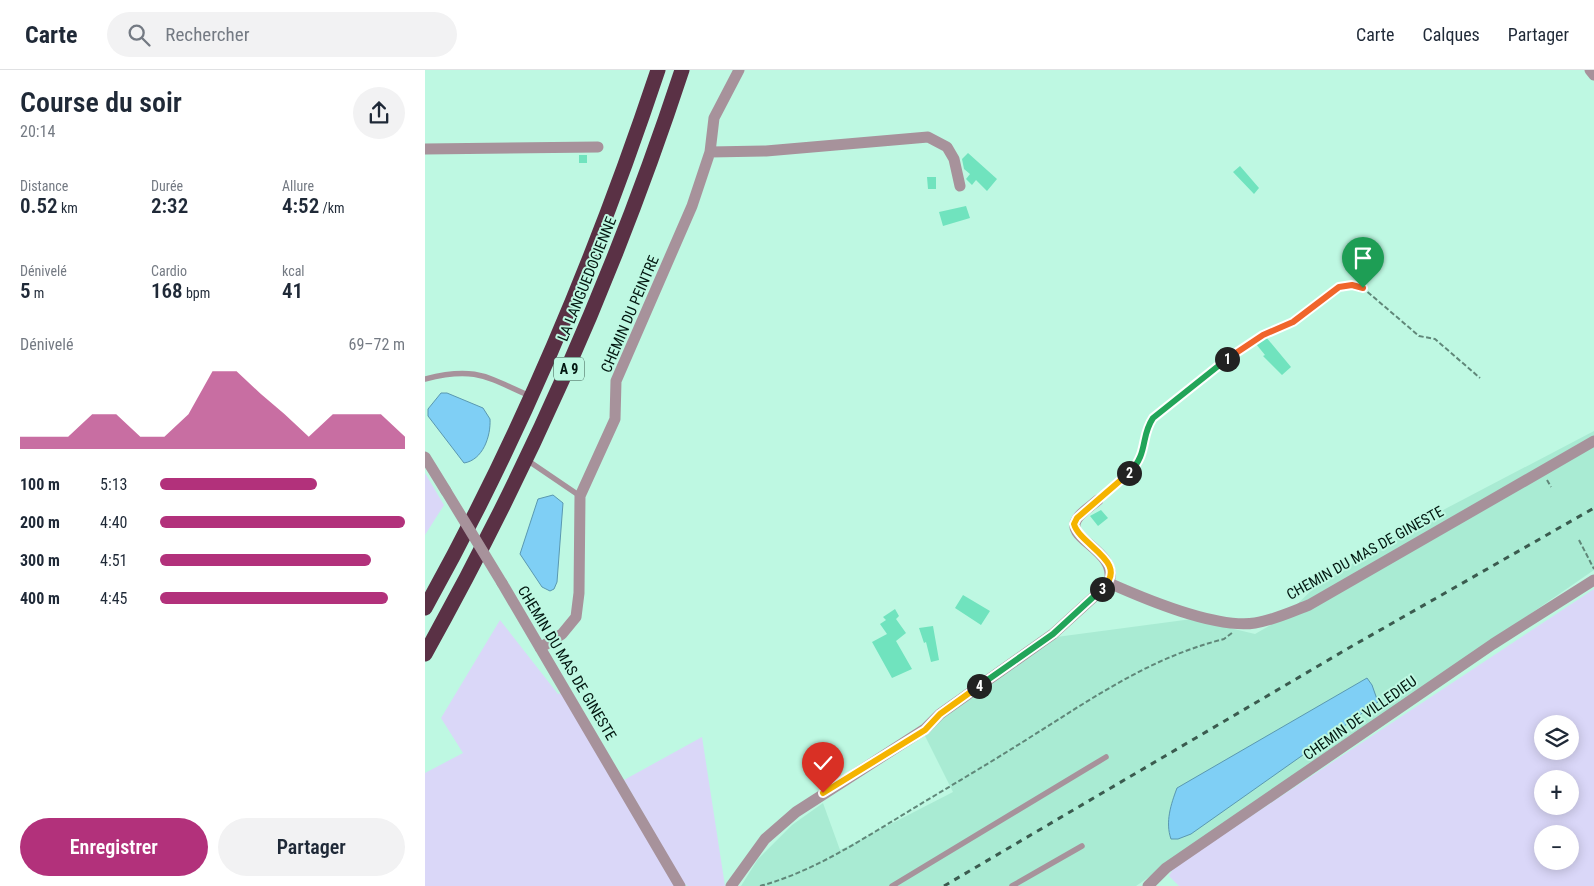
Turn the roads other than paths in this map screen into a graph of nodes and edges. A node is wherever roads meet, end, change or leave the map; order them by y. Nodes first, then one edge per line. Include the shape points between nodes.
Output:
1 (658, 70) edge
2 (682, 70) edge
3 (739, 70) edge
4 (1589, 70) edge
5 (1594, 76) edge
6 (598, 148) dead end
7 (425, 149) edge
8 (711, 152) junction
9 (960, 186) dead end
10 (425, 379) edge
11 (532, 397) junction
12 (1594, 441) edge
13 (425, 457) edge
14 (527, 460) junction
15 (580, 496) junction
16 (1098, 500) road end
17 (1594, 580) edge
18 (1109, 583) junction
19 (425, 608) edge
20 (540, 648) junction
21 (425, 654) edge
22 (1106, 757) dead end
23 (1082, 846) dead end
24 (680, 886) edge
25 (731, 886) edge
26 (892, 886) edge
27 (1012, 886) edge
28 (1148, 886) edge

1 - 11 highway, LA LANGUEDOCIENNE / A 9 via 608,214
2 - 14 highway, LA LANGUEDOCIENNE / A 9 via 599,297
3 - 8 street, CHEMIN DU PEINTRE via 714,118
4 - 5 street
6 - 7 street
8 - 9 street via 766,151 928,137 947,147
8 - 15 street, CHEMIN DU PEINTRE via 692,206 616,381 615,419
10 - 11 lane via 474,373
11 - 19 highway, LA LANGUEDOCIENNE / A 9
12 - 18 street, CHEMIN DU MAS DE GINESTE via 1309,604 1274,618 1254,623 1219,621 1147,600
13 - 20 street, CHEMIN DU MAS DE GINESTE, bridge
14 - 15 lane
14 - 21 highway, LA LANGUEDOCIENNE / A 9
15 - 20 street, CHEMIN DU PEINTRE via 576,617 562,634
16 - 18 street via 1074,524 1076,532 1109,565
17 - 28 street, CHEMIN DE VILLEDIEU via 1493,644 1166,868
18 - 25 street via 1053,634 940,714 925,730 796,812 765,840
20 - 24 street, CHEMIN DU MAS DE GINESTE
22 - 26 lane
23 - 27 lane

